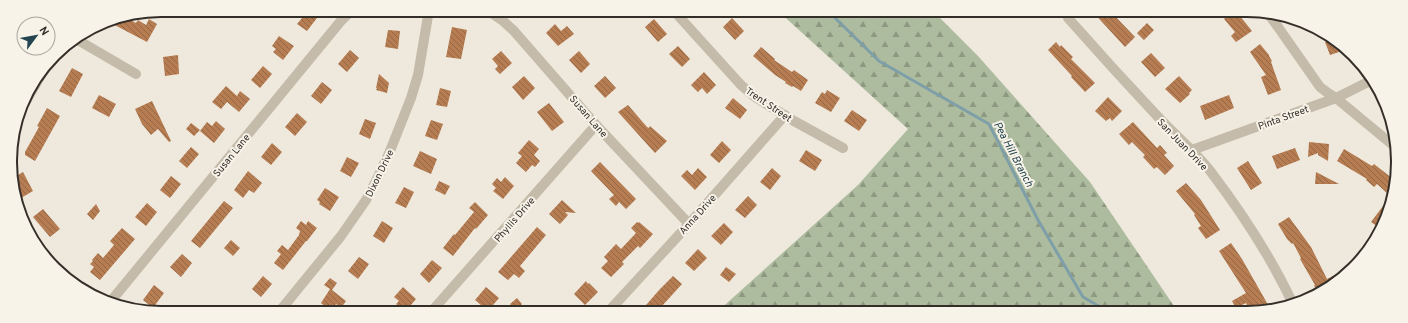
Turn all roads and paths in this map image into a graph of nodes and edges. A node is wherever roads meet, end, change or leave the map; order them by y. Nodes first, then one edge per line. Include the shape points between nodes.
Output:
1 (345, 17) edge
2 (428, 17) edge
3 (498, 17) edge
4 (679, 17) edge
5 (1068, 18) dead end
6 (1273, 20) edge
7 (80, 42) edge
8 (136, 74) dead end
9 (1368, 82) edge
10 (1336, 98) junction
11 (784, 115) junction
12 (596, 125) junction
13 (1390, 143) edge
14 (843, 148) dead end
15 (1192, 150) junction
16 (689, 224) junction
17 (114, 298) edge
18 (1290, 299) edge
19 (284, 306) edge
20 (436, 306) edge
21 (614, 306) edge

1 - 17 street, Susan Lane
2 - 19 street, Dixon Drive via 418,75 411,98 377,179 341,236
3 - 12 street, Susan Lane via 514,31
4 - 11 street, Trent Street via 741,86
5 - 15 street, San Juan Drive via 1128,85
6 - 10 street via 1320,87
7 - 8 street
9 - 10 street, Pinta Street
10 - 13 street
10 - 15 street, Pinta Street
11 - 14 street, Trent Street
11 - 16 street, Anna Drive
12 - 16 street, Susan Lane
12 - 20 street, Phyllis Drive
15 - 18 street, San Juan Drive via 1239,212
16 - 21 street, Anna Drive

